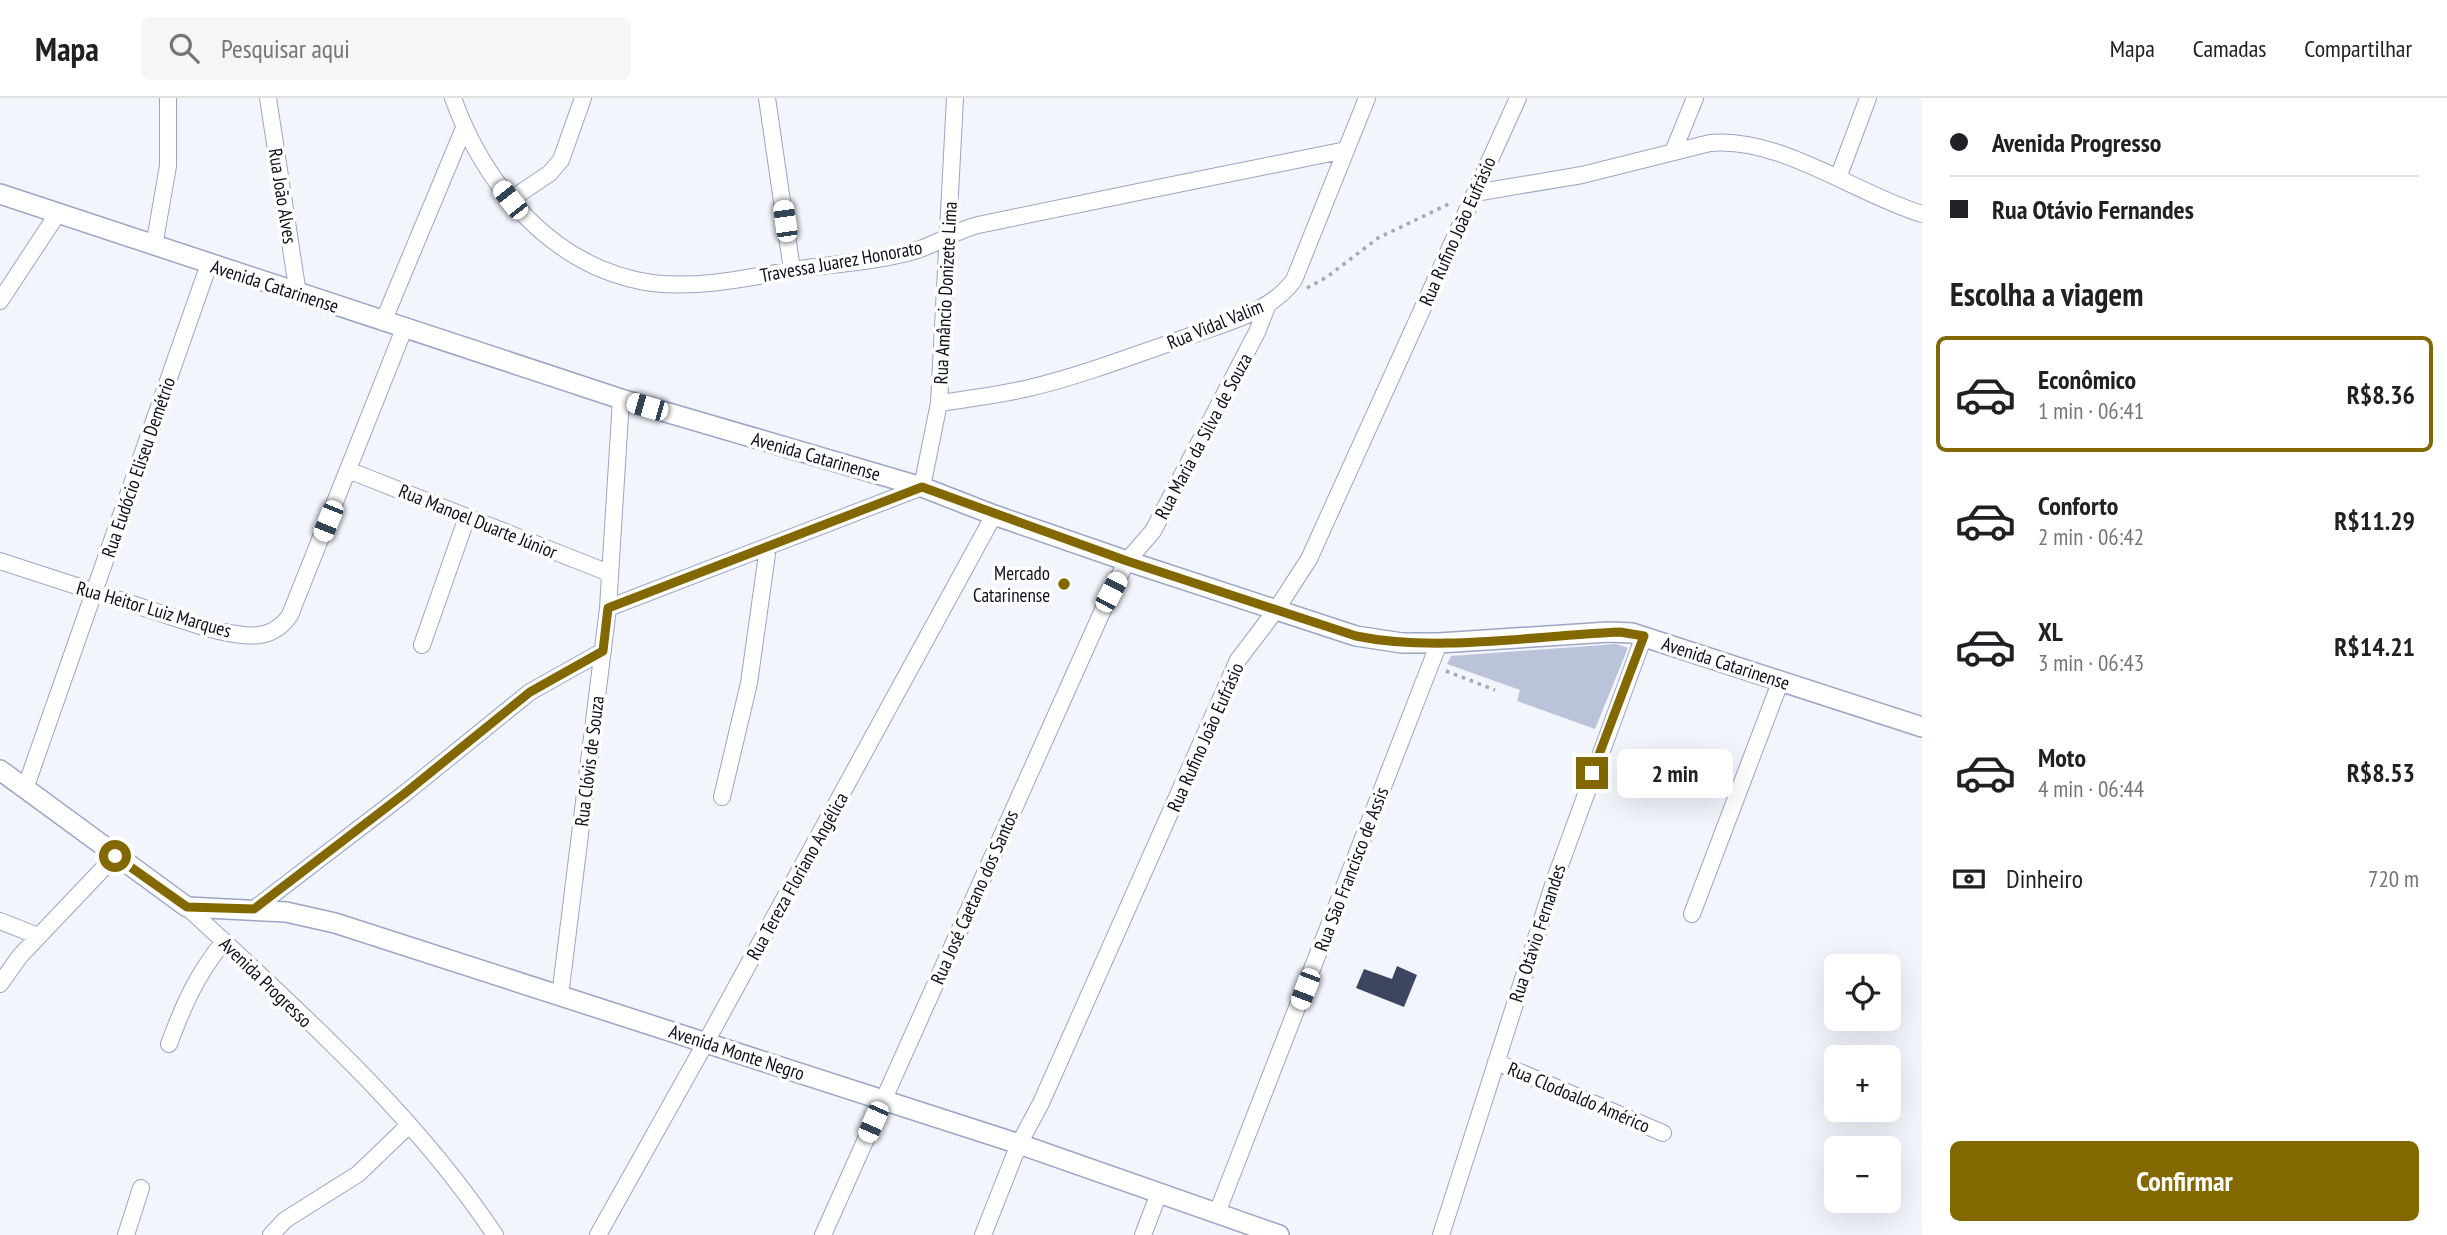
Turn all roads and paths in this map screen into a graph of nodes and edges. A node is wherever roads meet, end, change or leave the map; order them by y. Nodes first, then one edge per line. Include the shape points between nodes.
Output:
1 (168, 98) edge
2 (268, 98) edge
3 (453, 98) edge
4 (583, 98) edge
5 (767, 98) edge
6 (955, 98) edge
7 (1367, 98) edge
8 (1518, 98) edge
9 (1695, 98) edge
10 (1868, 98) edge
11 (464, 128) junction
12 (1346, 150) junction
13 (1673, 152) junction
14 (1838, 178) junction
15 (1475, 193) junction
16 (0, 194) edge
17 (510, 200) junction
18 (58, 213) junction
19 (1922, 214) edge
20 (948, 238) junction
21 (154, 246) junction
22 (209, 264) junction
23 (792, 270) junction
24 (1287, 290) junction
25 (298, 294) junction
26 (0, 301) edge
27 (1268, 304) junction
28 (383, 322) junction
29 (404, 329) junction
30 (621, 399) junction
31 (939, 403) junction
32 (348, 470) junction
33 (922, 487) junction
34 (994, 515) junction
35 (467, 517) junction
36 (768, 547) junction
37 (0, 561) edge
38 (1127, 561) junction
39 (609, 573) junction
40 (95, 592) junction
41 (608, 608) junction
42 (1276, 610) junction
43 (1644, 636) junction
44 (1439, 643) junction
45 (422, 645) dead end
46 (603, 651) junction
47 (1431, 665) junction
48 (1781, 680) junction
49 (1495, 690) dead end
50 (1922, 727) edge
51 (0, 770) edge
52 (25, 789) junction
53 (722, 797) dead end
54 (115, 856) junction
55 (187, 907) junction
56 (254, 909) junction
57 (1692, 914) dead end
58 (0, 921) edge
59 (38, 936) junction
60 (223, 941) junction
61 (0, 984) edge
62 (560, 996) junction
63 (706, 1042) junction
64 (169, 1044) dead end
65 (1496, 1062) junction
66 (883, 1100) junction
67 (409, 1125) junction
68 (1662, 1133) dead end
69 (1019, 1144) junction
70 (141, 1188) dead end
71 (1159, 1193) junction
72 (1217, 1213) junction
73 (126, 1235) edge
74 (271, 1235) edge
75 (495, 1235) edge
76 (598, 1235) edge
77 (823, 1235) edge
78 (983, 1235) edge
79 (1143, 1235) edge
80 (1279, 1235) edge
81 (1441, 1235) edge

1 - 21 street via 167,166
2 - 25 street, Rua João Alves
3 - 11 street, Travessa Juarez Honorato
4 - 17 street via 561,160
5 - 23 street
6 - 20 street, Rua Amâncio Donizete Lima
7 - 12 street, Rua Vidal Valim
8 - 15 street, Rua Rufino João Eufrásio
9 - 13 street
10 - 14 street
11 - 17 street, Travessa Juarez Honorato
11 - 28 street
12 - 20 street, Travessa Juarez Honorato via 974,226
12 - 24 street, Rua Vidal Valim
13 - 14 street via 1728,141 1757,147
13 - 15 street via 1582,175
14 - 19 street
15 - 24 path via 1388,232 1307,288
15 - 42 street, Rua Rufino João Eufrásio via 1309,559
16 - 18 street, Avenida Catarinense
17 - 23 street, Travessa Juarez Honorato via 557,244 605,270 633,279 682,284
18 - 21 street, Avenida Catarinense
18 - 26 street
20 - 23 street, Travessa Juarez Honorato via 915,251
20 - 31 street, Rua Amâncio Donizete Lima
21 - 22 street, Avenida Catarinense
22 - 25 street, Avenida Catarinense
22 - 40 street, Rua Eudócio Eliseu Demétrio
24 - 27 street, Rua Vidal Valim
25 - 28 street, Avenida Catarinense
27 - 31 street, Rua Vidal Valim via 1074,375
27 - 38 street, Rua Maria da Silva de Souza via 1153,531
28 - 29 street, Avenida Catarinense
29 - 30 street, Avenida Catarinense
29 - 32 street, Rua Heitor Luiz Marques
30 - 33 street, Avenida Catarinense
30 - 39 street, Rua Clóvis de Souza
31 - 33 street, Rua Amâncio Donizete Lima
32 - 35 street, Rua Manoel Duarte Júnior
32 - 40 street, Rua Heitor Luiz Marques via 290,615 273,633 209,629
33 - 34 street, Avenida Catarinense
33 - 36 street
34 - 38 street, Avenida Catarinense
34 - 63 street, Rua Tereza Floriano Angélica
35 - 39 street, Rua Manoel Duarte Júnior
35 - 45 street
36 - 41 street
36 - 53 street via 749,683
37 - 40 street, Rua Heitor Luiz Marques
38 - 42 street, Avenida Catarinense
38 - 66 street, Rua José Caetano dos Santos
39 - 41 street, Rua Clóvis de Souza
40 - 52 street, Rua Eudócio Eliseu Demétrio
41 - 46 street, Rua Clóvis de Souza
42 - 44 street, Avenida Catarinense via 1356,636
42 - 69 street, Rua Rufino João Eufrásio via 1238,660
43 - 44 street, Avenida Catarinense via 1620,632
43 - 48 street, Avenida Catarinense
43 - 65 street, Rua Otávio Fernandes via 1555,879
44 - 47 street, Rua São Francisco de Assis
46 - 56 street via 530,692
46 - 62 street, Rua Clóvis de Souza
47 - 49 path
47 - 72 street, Rua São Francisco de Assis
48 - 50 street, Avenida Catarinense
48 - 57 street
51 - 52 street, Avenida Progresso
52 - 54 street, Avenida Progresso
54 - 55 street, Avenida Progresso
54 - 59 street
55 - 56 street, Avenida Monte Negro
55 - 60 street, Avenida Progresso
56 - 62 street, Avenida Monte Negro via 335,923
58 - 59 street
59 - 61 street
60 - 64 street via 187,997
60 - 67 street, Avenida Progresso
62 - 63 street, Avenida Monte Negro
63 - 66 street, Avenida Monte Negro
63 - 76 street, Rua Tereza Floriano Angélica
65 - 68 street, Rua Clodoaldo Américo
65 - 81 street, Rua Otávio Fernandes
66 - 69 street, Avenida Monte Negro
66 - 77 street, Rua José Caetano dos Santos
67 - 74 street via 358,1174 285,1220
67 - 75 street, Avenida Progresso
69 - 71 street, Avenida Monte Negro
69 - 78 street, Rua Rufino João Eufrásio
70 - 73 street
71 - 72 street, Avenida Monte Negro
71 - 79 street
72 - 80 street, Avenida Monte Negro

